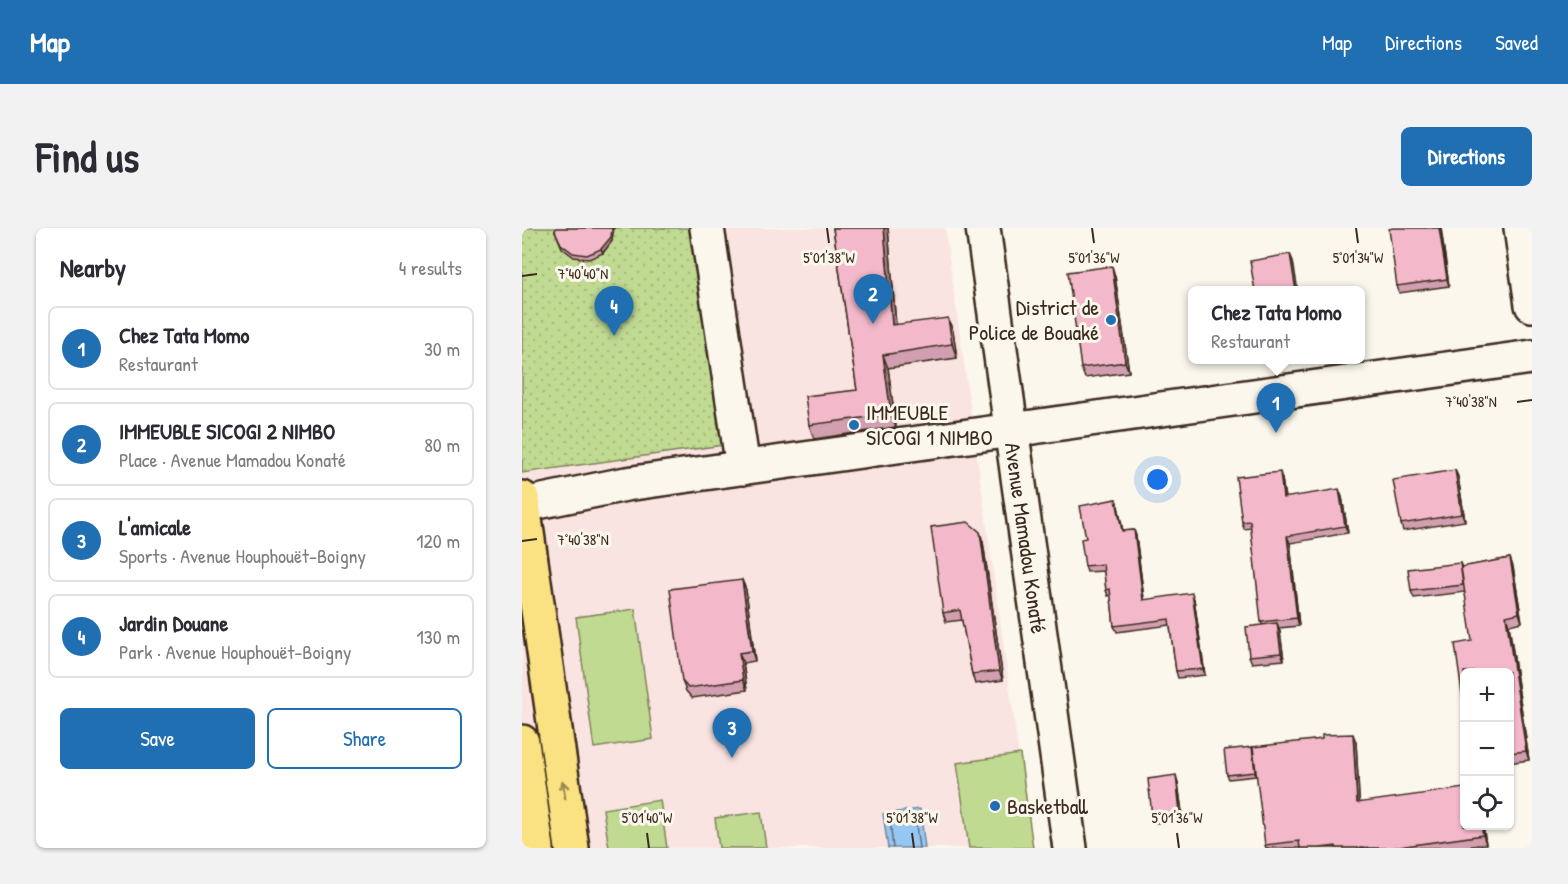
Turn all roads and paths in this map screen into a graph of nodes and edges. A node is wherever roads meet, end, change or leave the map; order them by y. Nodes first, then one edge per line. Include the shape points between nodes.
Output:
1 (707, 228) edge
2 (983, 228) edge
3 (1521, 228) edge
4 (1532, 305) edge
5 (1532, 357) edge
6 (1011, 430) junction
7 (743, 468) junction
8 (522, 501) edge
9 (522, 742) edge
10 (537, 848) edge
11 (572, 848) edge
12 (1070, 848) edge

1 - 7 street
2 - 6 street, Avenue Mamadou Konaté
3 - 4 street
5 - 6 street
6 - 7 street
6 - 12 street, Avenue Mamadou Konaté
7 - 8 street
11 -> 8 highway
9 - 10 highway

